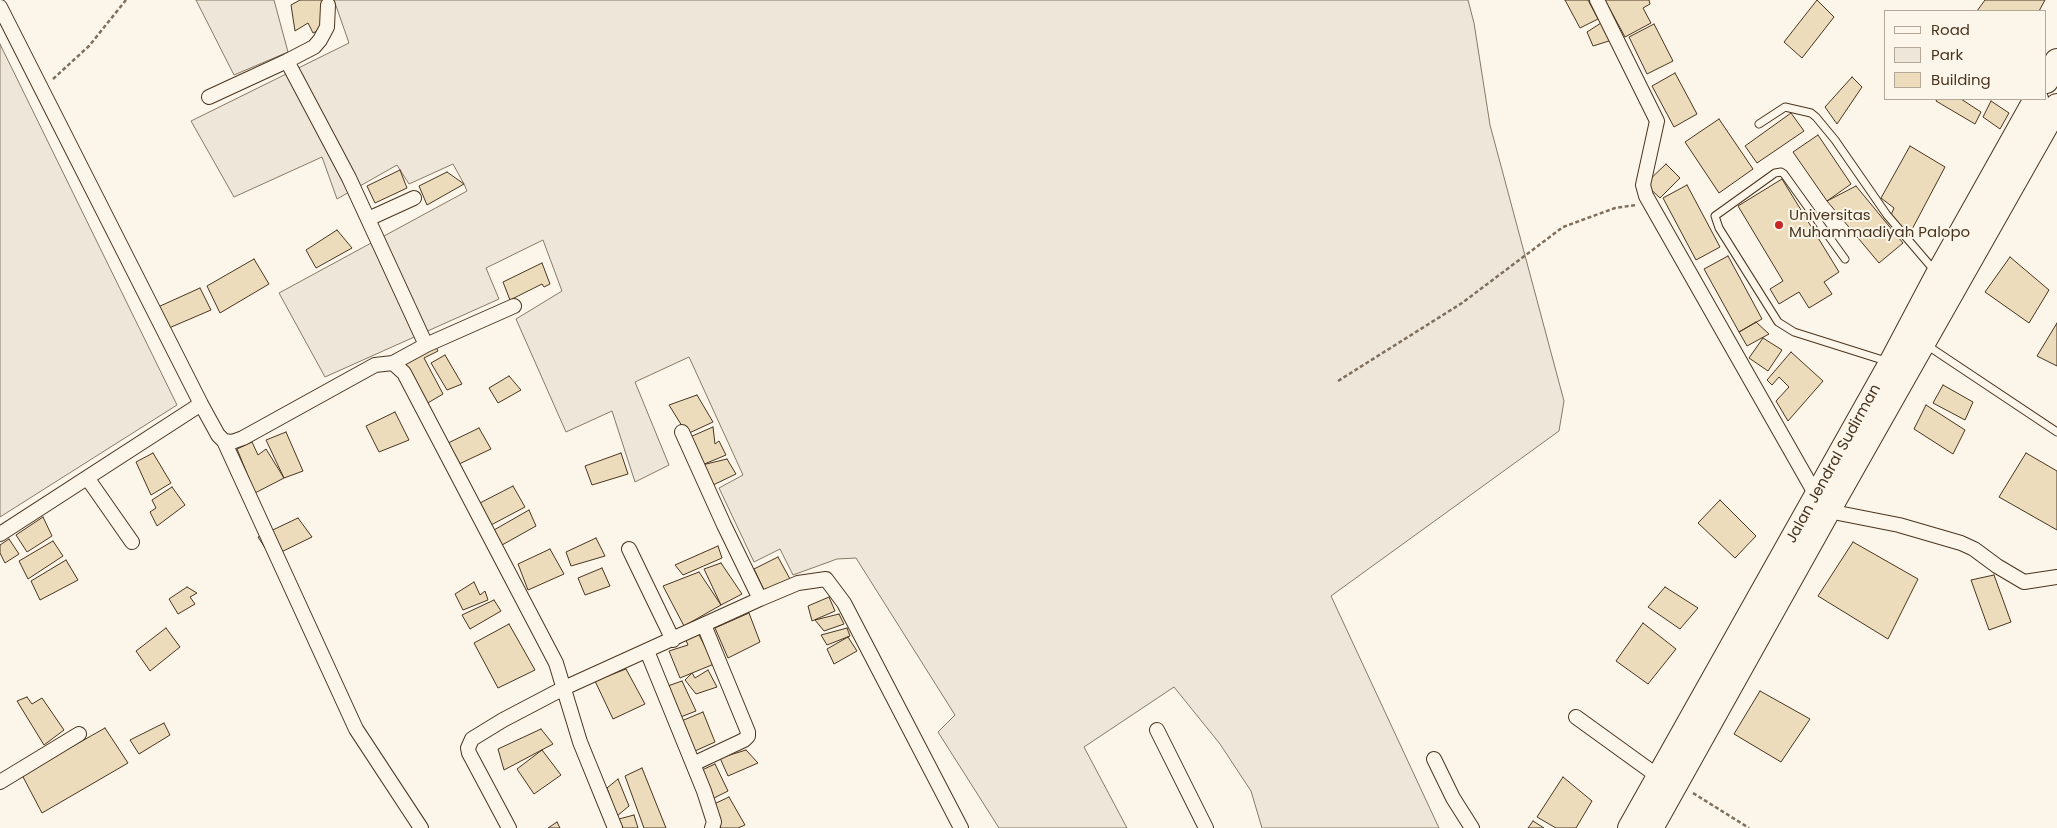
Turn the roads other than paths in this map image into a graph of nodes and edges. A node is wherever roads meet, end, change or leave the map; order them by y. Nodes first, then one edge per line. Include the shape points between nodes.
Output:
1 (1597, 0) edge
2 (328, 5) dead end
3 (0, 7) edge
4 (287, 61) junction
5 (2057, 61) edge
6 (2047, 79) edge
7 (209, 97) dead end
8 (2035, 100) edge
9 (2057, 106) edge
10 (1759, 124) dead end
11 (414, 198) dead end
12 (368, 219) junction
13 (1844, 259) dead end
14 (1938, 274) junction
15 (514, 306) dead end
16 (1923, 342) junction
17 (426, 345) junction
18 (1891, 362) junction
19 (393, 364) junction
20 (201, 404) junction
21 (682, 432) dead end
22 (2057, 432) edge
23 (224, 441) junction
24 (88, 479) junction
25 (1822, 503) junction
26 (0, 534) edge
27 (132, 542) dead end
28 (629, 549) dead end
29 (2057, 577) edge
30 (760, 599) junction
31 (704, 625) junction
32 (673, 640) junction
33 (648, 651) junction
34 (564, 688) junction
35 (1576, 717) dead end
36 (1157, 730) dead end
37 (79, 734) dead end
38 (1434, 759) dead end
39 (693, 764) junction
40 (1668, 780) junction
41 (0, 782) edge
42 (421, 828) edge
43 (509, 828) edge
44 (615, 828) edge
45 (712, 828) edge
46 (961, 828) edge
47 (1206, 828) edge
48 (1472, 828) edge
49 (1630, 828) edge
50 (1651, 828) edge

1 - 25 street via 1657,120 1644,193
2 - 4 street via 323,37 314,47
3 - 20 street
4 - 7 street
4 - 12 street
5 - 6 highway
8 - 14 highway, Jalan Jendral Sudirman
9 - 16 highway, Jalan Jendral Sudirman
10 - 14 lane via 1785,107 1816,117 1887,215
11 - 12 street
12 - 17 street
13 - 18 lane via 1781,172 1715,216 1719,228 1772,314 1786,328
14 - 18 highway, Jalan Jendral Sudirman
15 - 17 street
16 - 22 lane
16 - 25 highway, Jalan Jendral Sudirman
17 - 19 street
18 - 25 highway, Jalan Jendral Sudirman
19 - 23 street via 375,365 243,438
19 - 34 street via 404,373 423,407 556,663
20 - 23 street
20 - 24 street
21 - 30 street
23 - 42 street via 356,729
24 - 26 street
24 - 27 street
25 - 29 street via 1961,543 2024,582
25 - 40 highway, Jalan Jendral Sudirman
28 - 32 street
30 - 31 street
30 - 46 street via 798,583 826,579 844,602
31 - 32 street
31 - 39 street via 748,736
32 - 33 street
33 - 34 street
33 - 39 street
34 - 43 street via 503,720 469,743 472,761
34 - 44 street via 580,742
35 - 40 street
36 - 47 street
37 - 41 street
38 - 48 street
39 - 45 street via 714,822
40 - 49 highway, Jalan Jendral Sudirman
40 - 50 highway, Jalan Jendral Sudirman

